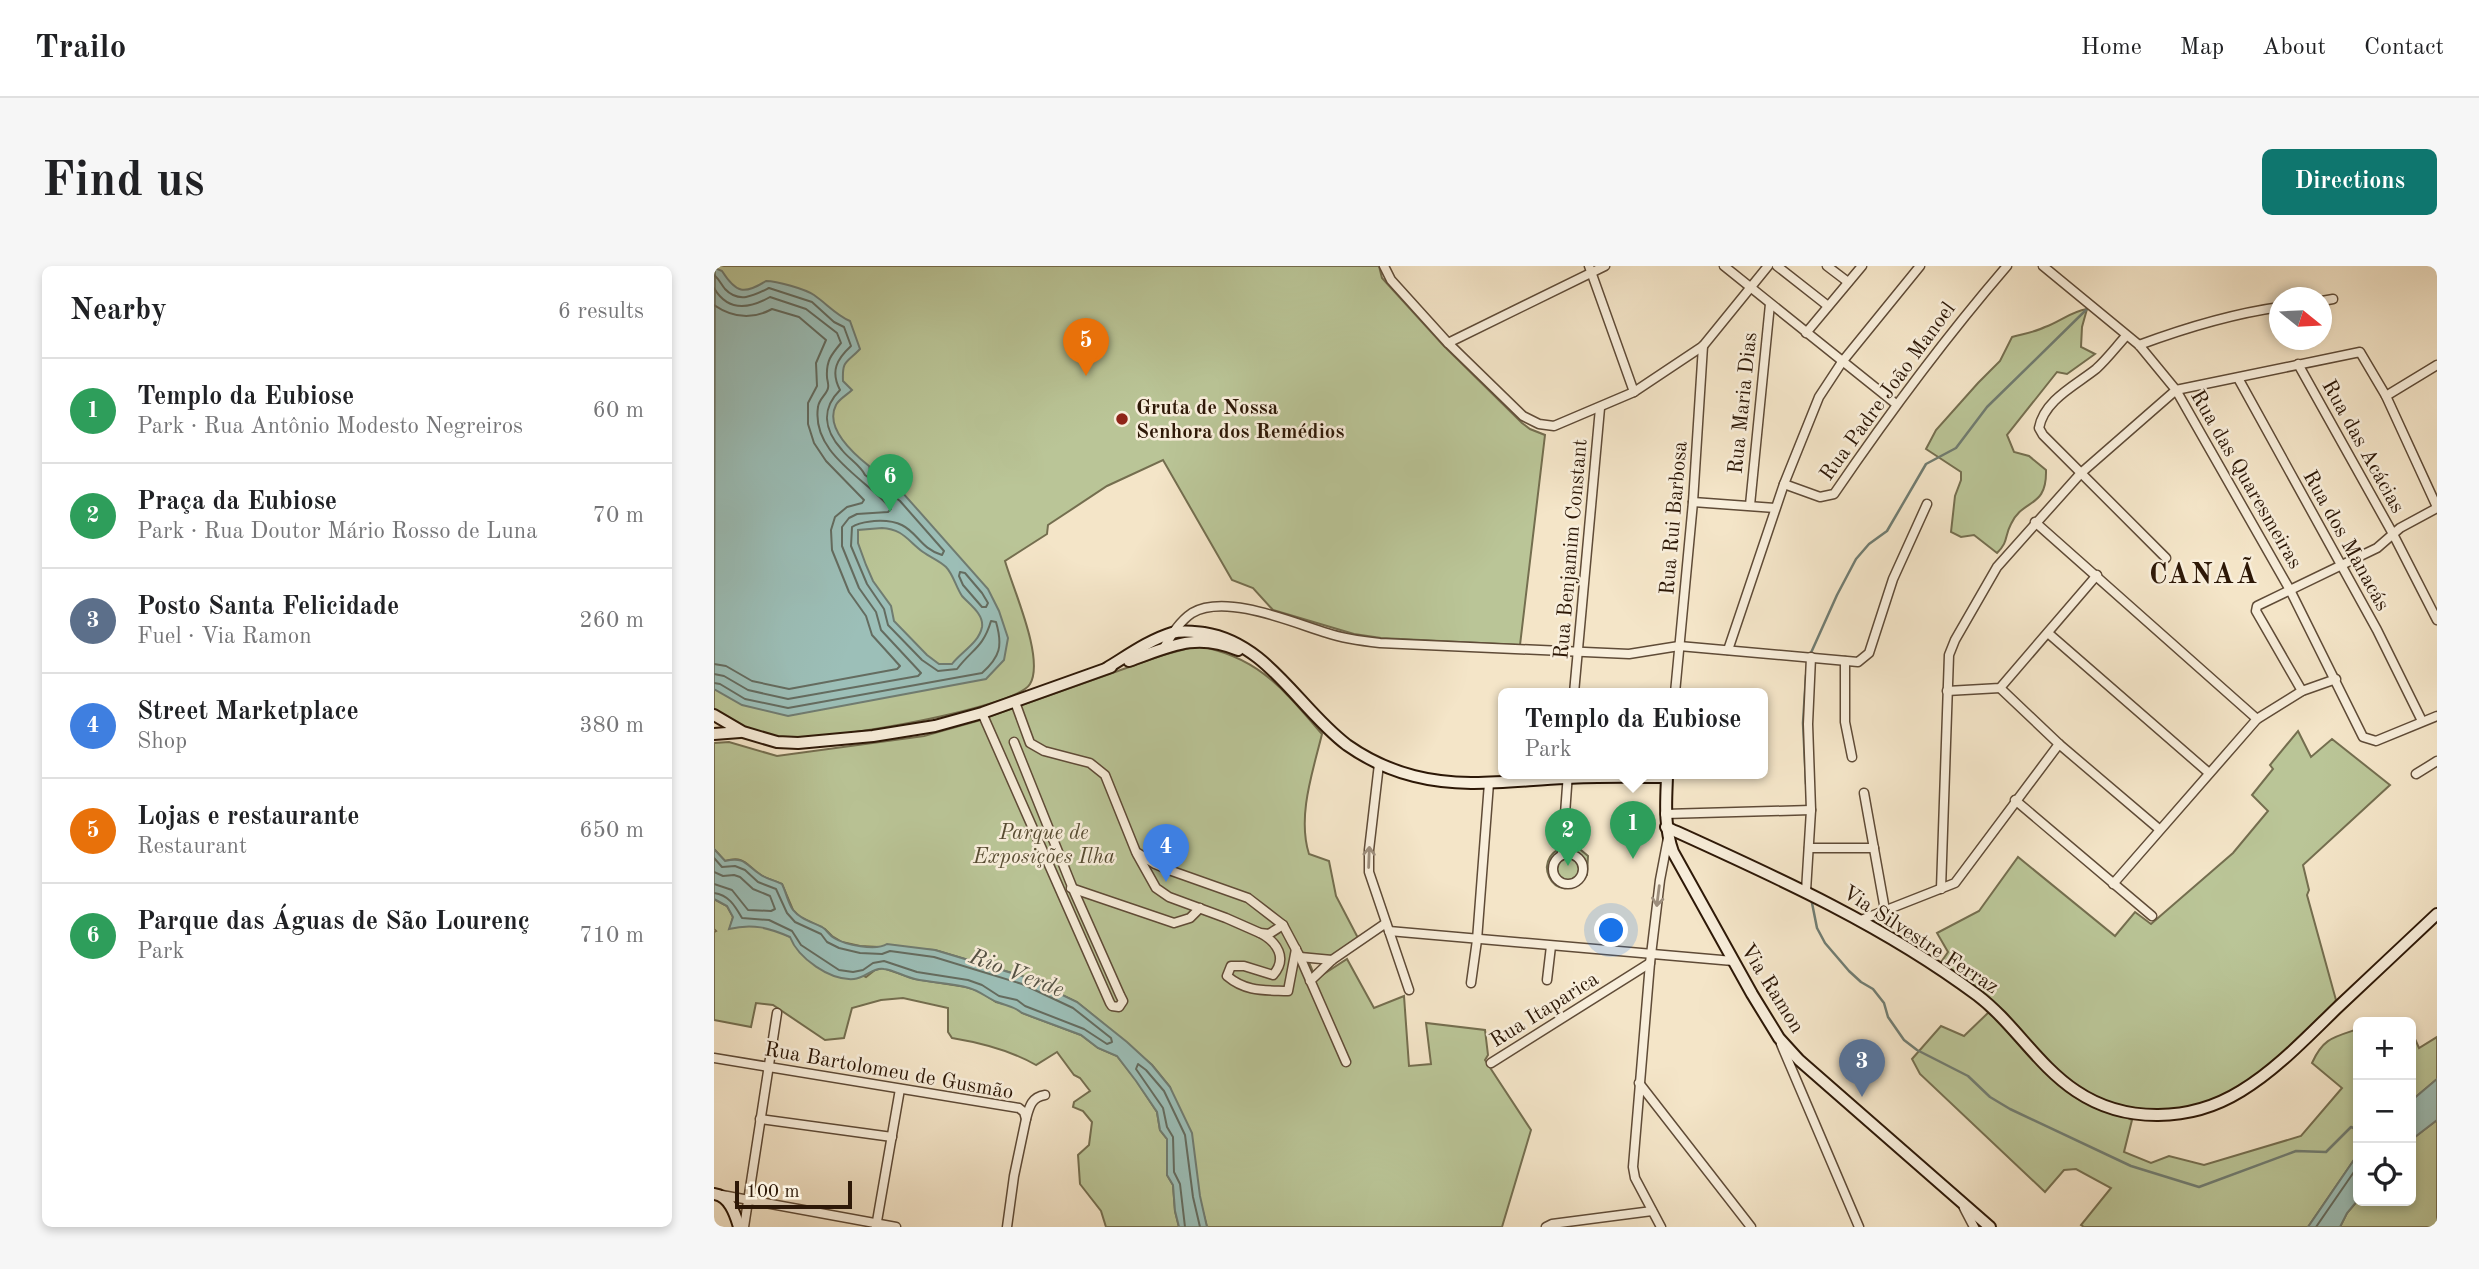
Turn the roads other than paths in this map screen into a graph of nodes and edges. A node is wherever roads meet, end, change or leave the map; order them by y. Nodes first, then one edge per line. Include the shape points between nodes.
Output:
1 (1384, 266) edge
2 (1605, 266) edge
3 (1724, 266) edge
4 (1768, 266) edge
5 (1777, 266) edge
6 (1827, 266) edge
7 (1862, 266) edge
8 (1920, 266) edge
9 (2007, 266) edge
10 (2043, 266) edge
11 (1590, 270) edge
12 (1848, 282) junction
13 (1751, 288) junction
14 (1770, 304) junction
15 (1828, 306) junction
16 (2269, 309) edge
17 (1806, 333) junction
18 (2126, 336) junction
19 (1448, 343) junction
20 (2139, 345) junction
21 (1703, 346) junction
22 (1842, 362) junction
23 (2298, 364) junction
24 (2437, 365) edge
25 (2238, 378) junction
26 (2176, 390) junction
27 (1634, 393) junction
28 (2386, 396) junction
29 (1896, 404) junction
30 (1600, 408) junction
31 (2081, 473) junction
32 (1784, 484) junction
33 (1693, 502) junction
34 (1927, 504) dead end
35 (1750, 505) junction
36 (2437, 507) edge
37 (1776, 508) junction
38 (2035, 522) junction
39 (2393, 534) junction
40 (2166, 558) dead end
41 (2342, 566) junction
42 (2097, 575) junction
43 (2290, 590) junction
44 (2437, 620) edge
45 (1173, 633) junction
46 (2048, 633) junction
47 (1165, 646) junction
48 (1679, 646) junction
49 (1578, 650) junction
50 (1728, 650) junction
51 (1811, 657) junction
52 (1844, 661) junction
53 (1263, 663) junction
54 (1107, 668) junction
55 (2336, 679) junction
56 (1574, 688) edge
57 (1675, 688) edge
58 (2000, 688) junction
59 (1947, 691) junction
60 (2302, 691) junction
61 (1015, 702) junction
62 (982, 713) junction
63 (714, 716) edge
64 (2437, 716) edge
65 (2257, 719) junction
66 (2422, 721) junction
67 (743, 732) junction
68 (714, 733) edge
69 (1014, 741) dead end
70 (2059, 744) junction
71 (1852, 757) dead end
72 (2437, 761) edge
73 (1379, 764) junction
74 (2210, 773) junction
75 (2417, 774) dead end
76 (1534, 779) edge
77 (1568, 779) edge
78 (1667, 779) edge
79 (1489, 783) junction
80 (1864, 793) dead end
81 (2015, 800) junction
82 (1811, 810) junction
83 (1665, 814) junction
84 (2160, 829) junction
85 (1667, 832) junction
86 (1809, 848) junction
87 (1874, 848) junction
88 (1136, 852) junction
89 (1562, 855) dead end
90 (2113, 884) junction
91 (1060, 886) junction
92 (1073, 889) junction
93 (1941, 889) junction
94 (1806, 891) junction
95 (1200, 908) junction
96 (1885, 911) junction
97 (2437, 914) edge
98 (2152, 916) dead end
99 (1861, 920) junction
100 (1283, 925) junction
101 (1387, 927) junction
102 (1260, 933) junction
103 (1477, 940) junction
104 (1551, 946) junction
105 (1298, 953) junction
106 (1651, 958) junction
107 (1332, 960) junction
108 (1733, 961) junction
109 (1547, 980) dead end
110 (1310, 981) junction
111 (1471, 983) dead end
112 (1409, 990) dead end
113 (777, 1013) dead end
114 (1779, 1038) junction
115 (714, 1058) edge
116 (1346, 1062) dead end
117 (1491, 1063) dead end
118 (768, 1068) junction
119 (1639, 1083) junction
120 (900, 1089) junction
121 (1045, 1095) dead end
122 (761, 1119) junction
123 (1026, 1119) junction
124 (892, 1137) junction
125 (718, 1194) edge
126 (748, 1200) junction
127 (1962, 1202) junction
128 (1652, 1212) junction
129 (876, 1225) edge
130 (742, 1227) edge
131 (896, 1227) edge
132 (1007, 1227) edge
133 (1546, 1227) edge
134 (1661, 1227) edge
135 (1751, 1227) edge
136 (1859, 1227) edge
137 (1974, 1227) edge
138 (1990, 1227) edge

1 - 19 street via 1406,299
2 - 11 street
3 - 13 street
4 - 13 street
5 - 15 street
6 - 12 street
7 - 12 street
8 - 22 street
9 - 29 street, Rua Padre João Manoel
10 - 18 street, Rua das Quaresmeiras
11 - 19 street
11 - 27 street
12 - 15 street
13 - 14 street
13 - 21 street
14 - 17 street
14 - 35 street, Rua Maria Dias
15 - 17 street
16 - 20 street via 2192,325
17 - 22 street
18 - 20 street, Rua das Quaresmeiras
18 - 31 street via 2094,370 2059,397 2040,424 2043,435
19 - 30 street via 1524,416 1539,424 1554,426
20 - 26 street, Rua das Quaresmeiras
21 - 27 street
21 - 33 street, Rua Rui Barbosa
22 - 29 street
22 - 32 street via 1819,397
23 - 25 street
23 - 28 street via 2363,354
23 - 39 street, Rua das Acácias
24 - 28 street
25 - 26 street
25 - 41 street, Rua dos Manacás
26 - 31 street
26 - 43 street, Rua das Quaresmeiras
27 - 30 street
28 - 36 street
29 - 32 street, Rua Padre João Manoel via 1834,495 1820,496
30 - 49 street, Rua Benjamim Constant
31 - 38 street
31 - 40 street
32 - 37 street
33 - 35 street
33 - 48 street, Rua Rui Barbosa
34 - 52 street via 1893,579 1868,653 1858,662
35 - 37 street
36 - 39 street
37 - 50 street
38 - 42 street
38 - 59 street via 1997,567 1955,640 1949,655
39 - 41 street
39 - 44 street, Rua das Acácias
41 - 43 street
41 - 66 street, Rua dos Manacás
42 - 46 street
42 - 65 street
43 - 55 street, Rua das Quaresmeiras
43 - 60 street via 2258,604 2256,611
45 - 47 street
45 - 49 street via 1192,613 1214,607 1268,613 1362,641
45 - 53 main road via 1225,638
45 - 54 main road
46 - 58 street
46 - 74 street
47 - 53 main road via 1209,643
47 - 54 main road
48 - 49 street via 1629,654
48 - 50 street
48 - 57 street, Rua Rui Barbosa
49 - 56 street, Rua Benjamim Constant
50 - 51 street
51 - 52 street
51 - 82 street
52 - 71 street via 1845,722
53 - 73 main road via 1336,735
54 - 61 main road
55 - 60 street
55 - 66 street, Rua das Quaresmeiras via 2363,737 2376,741
58 - 59 street
58 - 70 street
59 - 93 street
60 - 65 street
61 - 62 main road
61 - 88 street via 1030,743 1090,763 1105,775
62 - 67 main road via 895,733 798,743
62 - 91 street
63 - 67 main road
63 - 68 main road
64 - 66 street
65 - 74 street
67 - 68 main road
69 - 92 street
70 - 81 street
70 - 84 street
72 - 75 street
73 - 79 main road via 1431,779
101 -> 73 street via 1368,863
74 - 84 street
76 - 79 main road
77 - 89 street
78 - 83 main road, Via Ramon
79 - 103 street
80 - 87 street
81 - 90 street
81 - 93 street via 1959,879
82 - 83 street
82 - 86 street
83 - 85 main road, Via Ramon
84 - 90 street
85 - 94 main road, Via Silvestre Ferraz
85 -> 106 street
85 - 108 main road, Via Ramon via 1682,871
86 - 87 street
86 - 94 street
87 - 96 street
88 - 95 street via 1156,888
88 - 100 street via 1169,870 1248,898
90 - 98 street
91 - 92 street
91 - 92 street via 1110,1003 1119,1007 1121,995
92 - 95 street via 1174,923 1190,918
93 - 96 street
94 - 99 main road, Via Silvestre Ferraz
95 - 102 street
96 - 99 street
97 - 99 main road, Via Silvestre Ferraz via 2261,1077 2226,1100 2171,1115 2128,1112 2076,1091 2044,1065 1990,1005
100 - 102 street via 1269,934
100 - 105 street
101 - 103 street
101 - 107 street
101 - 112 street
102 - 105 street via 1275,943 1281,956 1279,966 1273,975 1231,966 1227,976 1237,985 1288,990
103 - 104 street
103 - 111 street
104 - 106 street
104 - 109 street
105 - 107 street
105 - 110 street
106 - 108 street
106 - 117 street, Rua Itaparica
106 - 119 street
107 - 110 street
108 - 114 main road, Via Ramon
110 - 116 street
113 - 118 street
114 - 127 main road, Via Ramon
114 - 136 street
115 - 118 street, Rua Bartolomeu de Gusmão
118 - 120 street, Rua Bartolomeu de Gusmão
118 - 122 street
119 - 128 street via 1633,1167
119 - 135 street
120 - 123 street, Rua Bartolomeu de Gusmão via 1019,1108
120 - 124 street
121 - 123 street via 1030,1104
122 - 124 street
122 - 126 street
123 - 132 street, Rua Bartolomeu de Gusmão
124 - 129 street
125 - 126 street
125 - 130 main road
126 - 129 street
126 - 130 street
127 - 137 street
127 - 138 main road, Via Ramon
128 - 133 street
128 - 134 street
129 - 131 street

